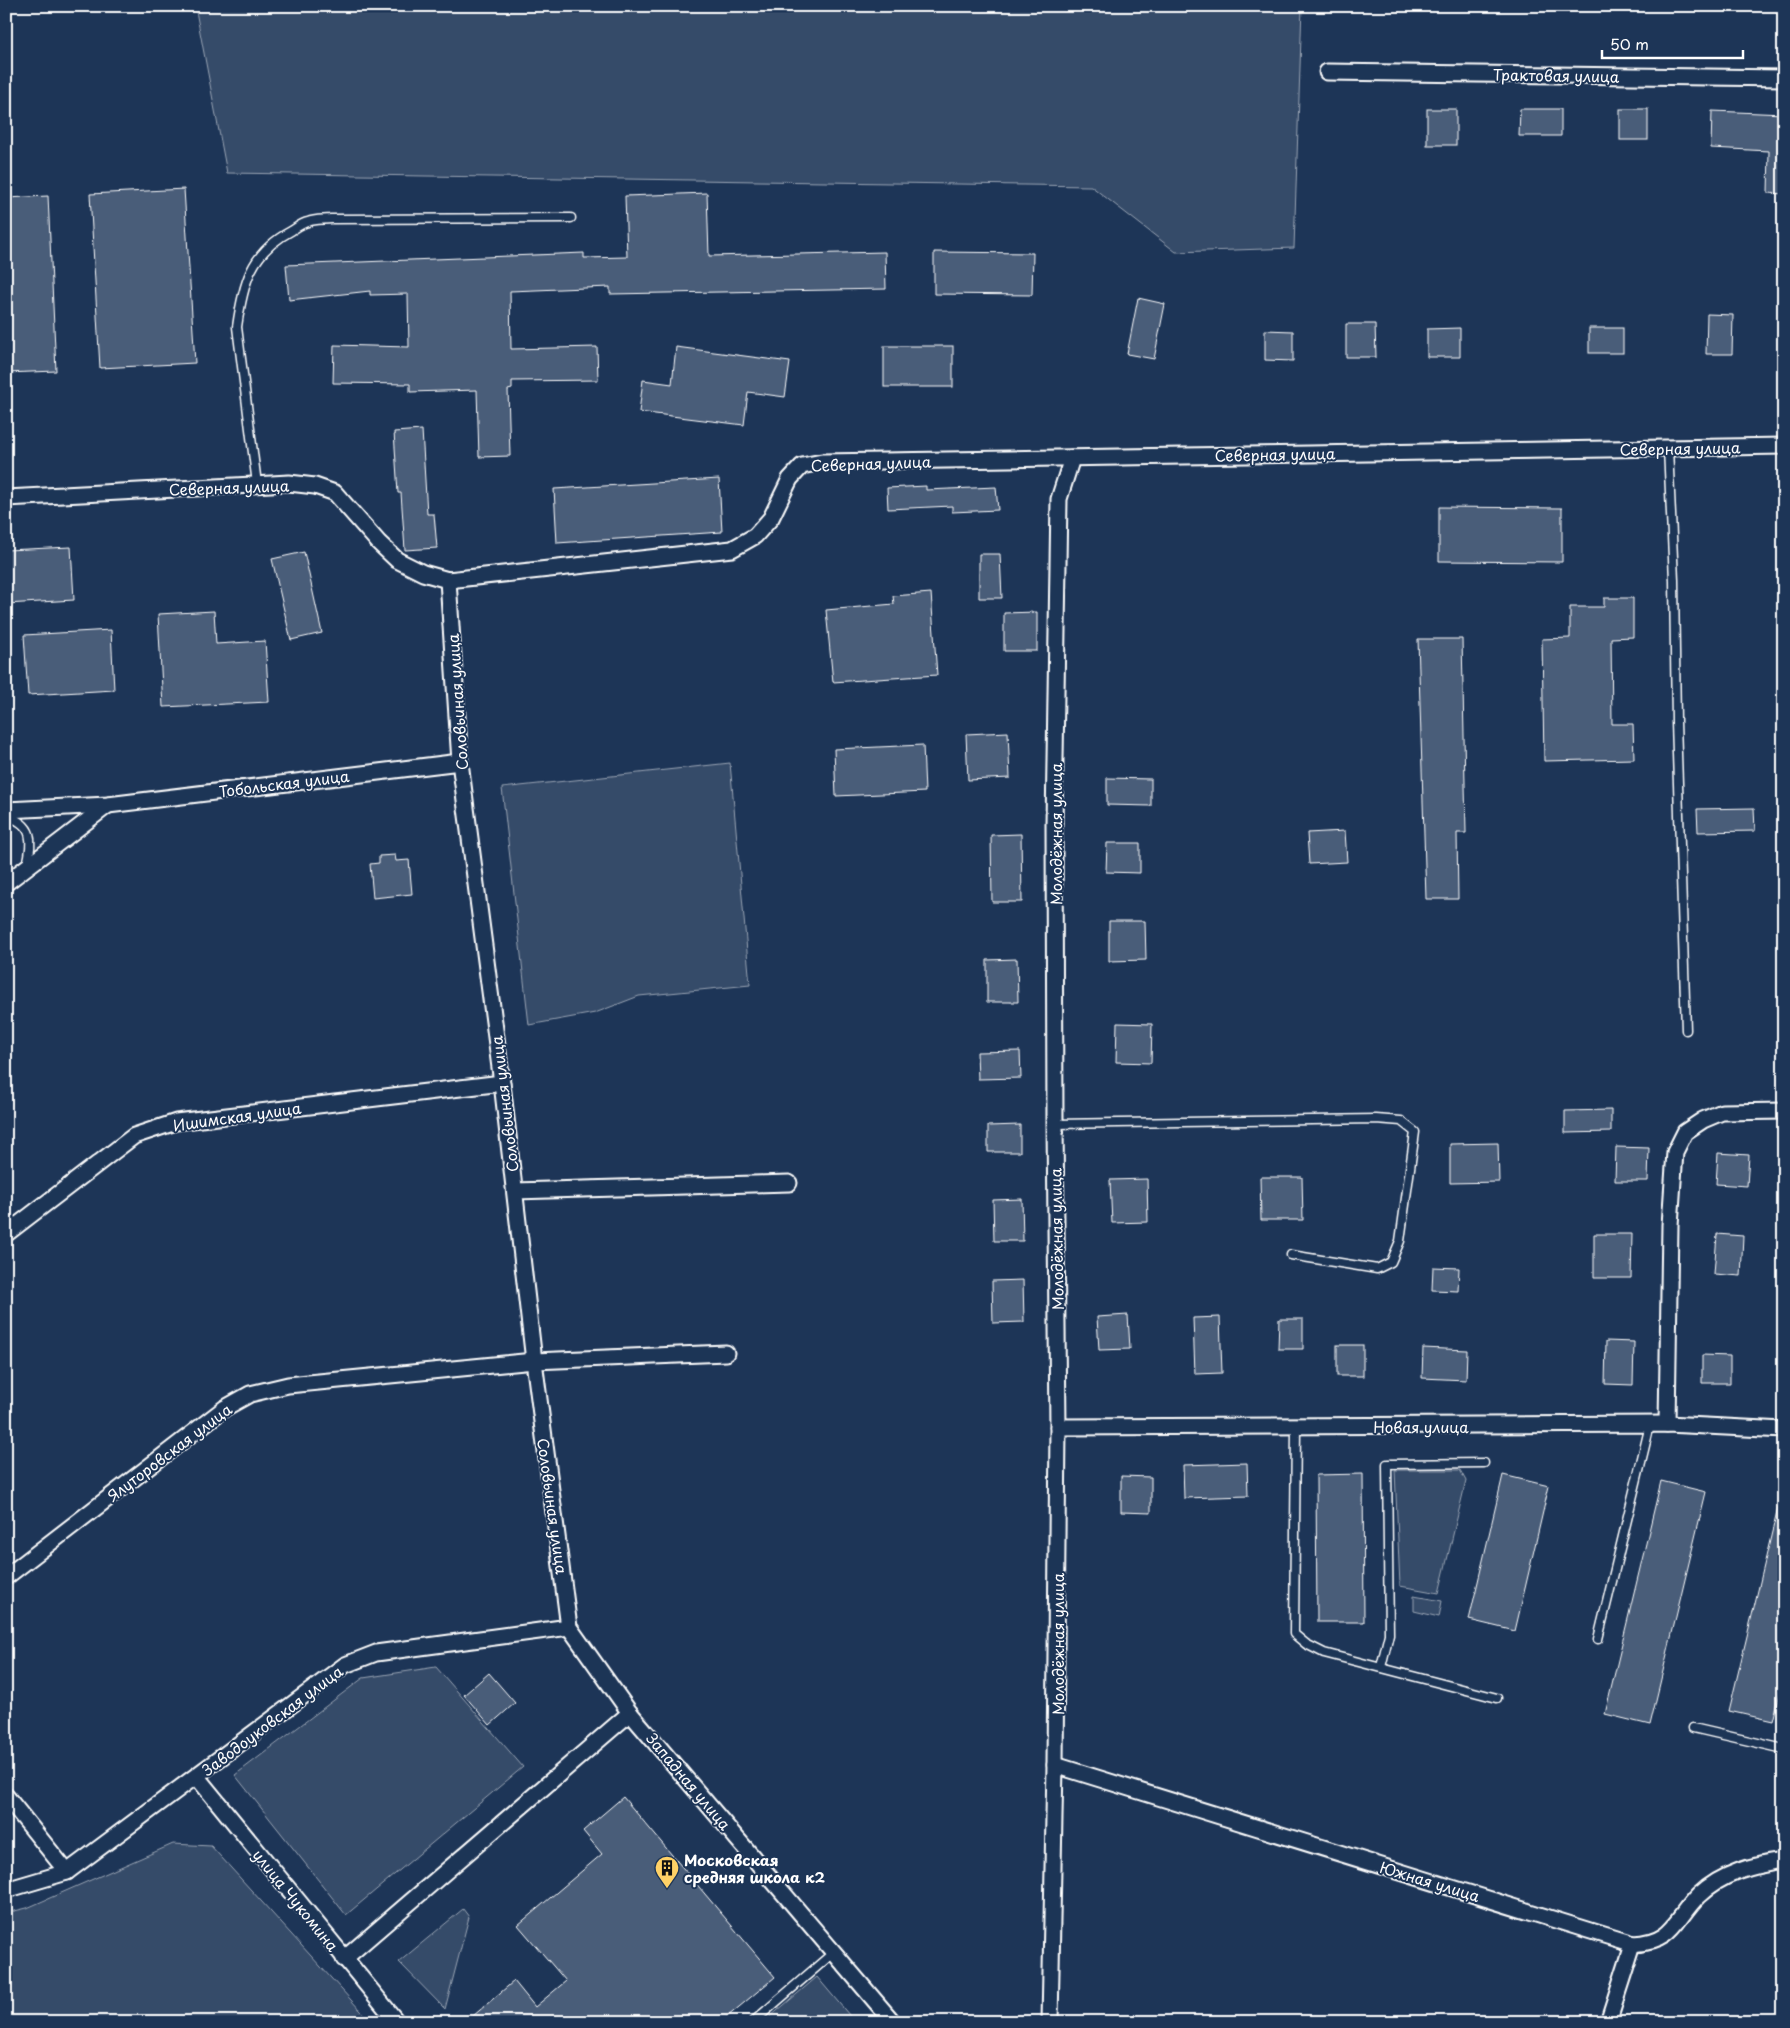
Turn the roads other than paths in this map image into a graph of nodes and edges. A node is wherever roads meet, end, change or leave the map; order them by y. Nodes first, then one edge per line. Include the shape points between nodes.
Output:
1 (1327, 72) dead end
2 (1784, 78) edge
3 (570, 218) dead end
4 (1784, 446) edge
5 (1668, 448) junction
6 (1072, 458) junction
7 (257, 484) junction
8 (6, 498) edge
9 (448, 580) junction
10 (460, 762) junction
11 (108, 805) junction
12 (6, 810) edge
13 (6, 816) edge
14 (27, 867) junction
15 (6, 883) edge
16 (1686, 1030) dead end
17 (502, 1083) junction
18 (1784, 1112) edge
19 (1055, 1124) junction
20 (789, 1183) dead end
21 (515, 1191) junction
22 (6, 1234) edge
23 (1291, 1255) dead end
24 (726, 1353) dead end
25 (534, 1361) junction
26 (1667, 1424) junction
27 (1650, 1425) junction
28 (1058, 1427) junction
29 (1296, 1427) junction
30 (1784, 1430) edge
31 (1484, 1463) dead end
32 (6, 1577) edge
33 (569, 1627) junction
34 (1598, 1639) dead end
35 (1382, 1667) junction
36 (1497, 1698) dead end
37 (630, 1713) junction
38 (1693, 1728) dead end
39 (1784, 1749) edge
40 (1056, 1765) junction
41 (197, 1777) junction
42 (6, 1796) edge
43 (1784, 1861) edge
44 (67, 1872) junction
45 (6, 1890) edge
46 (1633, 1944) junction
47 (834, 1952) junction
48 (344, 1958) junction
49 (397, 2022) edge
50 (753, 2022) edge
51 (893, 2022) edge
52 (1050, 2022) edge
53 (1608, 2022) edge

1 - 2 street, Трактовая улица
3 - 7 lane via 331,219 308,222 281,236 262,252 248,277 237,327
4 - 5 street, Северная улица
5 - 6 street, Северная улица
5 - 16 lane
6 - 9 street, Северная улица via 809,464 802,466 790,478 771,518 755,536 732,549
6 - 19 street, Молодёжная улица via 1059,500 1054,825
7 - 8 street, Северная улица
7 - 9 street, Северная улица via 289,483 315,486 335,493 397,560 423,573
9 - 10 street, Соловьиная улица
10 - 11 street, Тобольская улица
10 - 17 street, Соловьиная улица
11 - 12 street, Тобольская улица
11 - 14 street
13 - 14 lane via 24,825 31,835
14 - 15 street
17 - 21 street, Соловьиная улица
17 - 22 street, Ишимская улица via 176,1122 134,1136
18 - 26 street via 1722,1112 1685,1132 1675,1152 1670,1224
19 - 23 lane via 1376,1118 1401,1121 1415,1132 1400,1241 1391,1262 1377,1269
19 - 28 street, Молодёжная улица
20 - 21 street
21 - 25 street, Соловьиная улица
24 - 25 street, Ялуторовская улица
25 - 32 street, Ялуторовская улица via 288,1385 250,1394 224,1408
25 - 33 street, Соловьиная улица
26 - 27 street, Новая улица
26 - 30 street, Новая улица
27 - 29 street, Новая улица
27 - 34 lane
28 - 29 street, Новая улица
28 - 40 street, Молодёжная улица
29 - 35 lane via 1294,1634 1324,1653
31 - 35 lane via 1387,1464 1389,1634
33 - 37 street, Западная улица
33 - 41 street, Заводоуковская улица via 376,1653 345,1665
35 - 36 lane
37 - 47 street, Западная улица
37 - 48 street
38 - 39 lane
40 - 46 street, Южная улица
40 - 52 street, Молодёжная улица
41 - 44 street, Заводоуковская улица
41 - 48 street, улица Чукомина
42 - 44 street
43 - 46 street, Южная улица via 1756,1864 1731,1873 1699,1895 1670,1931 1650,1943
44 - 45 street, Заводоуковская улица
46 - 53 street
47 - 50 lane
47 - 51 street, Западная улица
48 - 49 street, улица Чукомина

